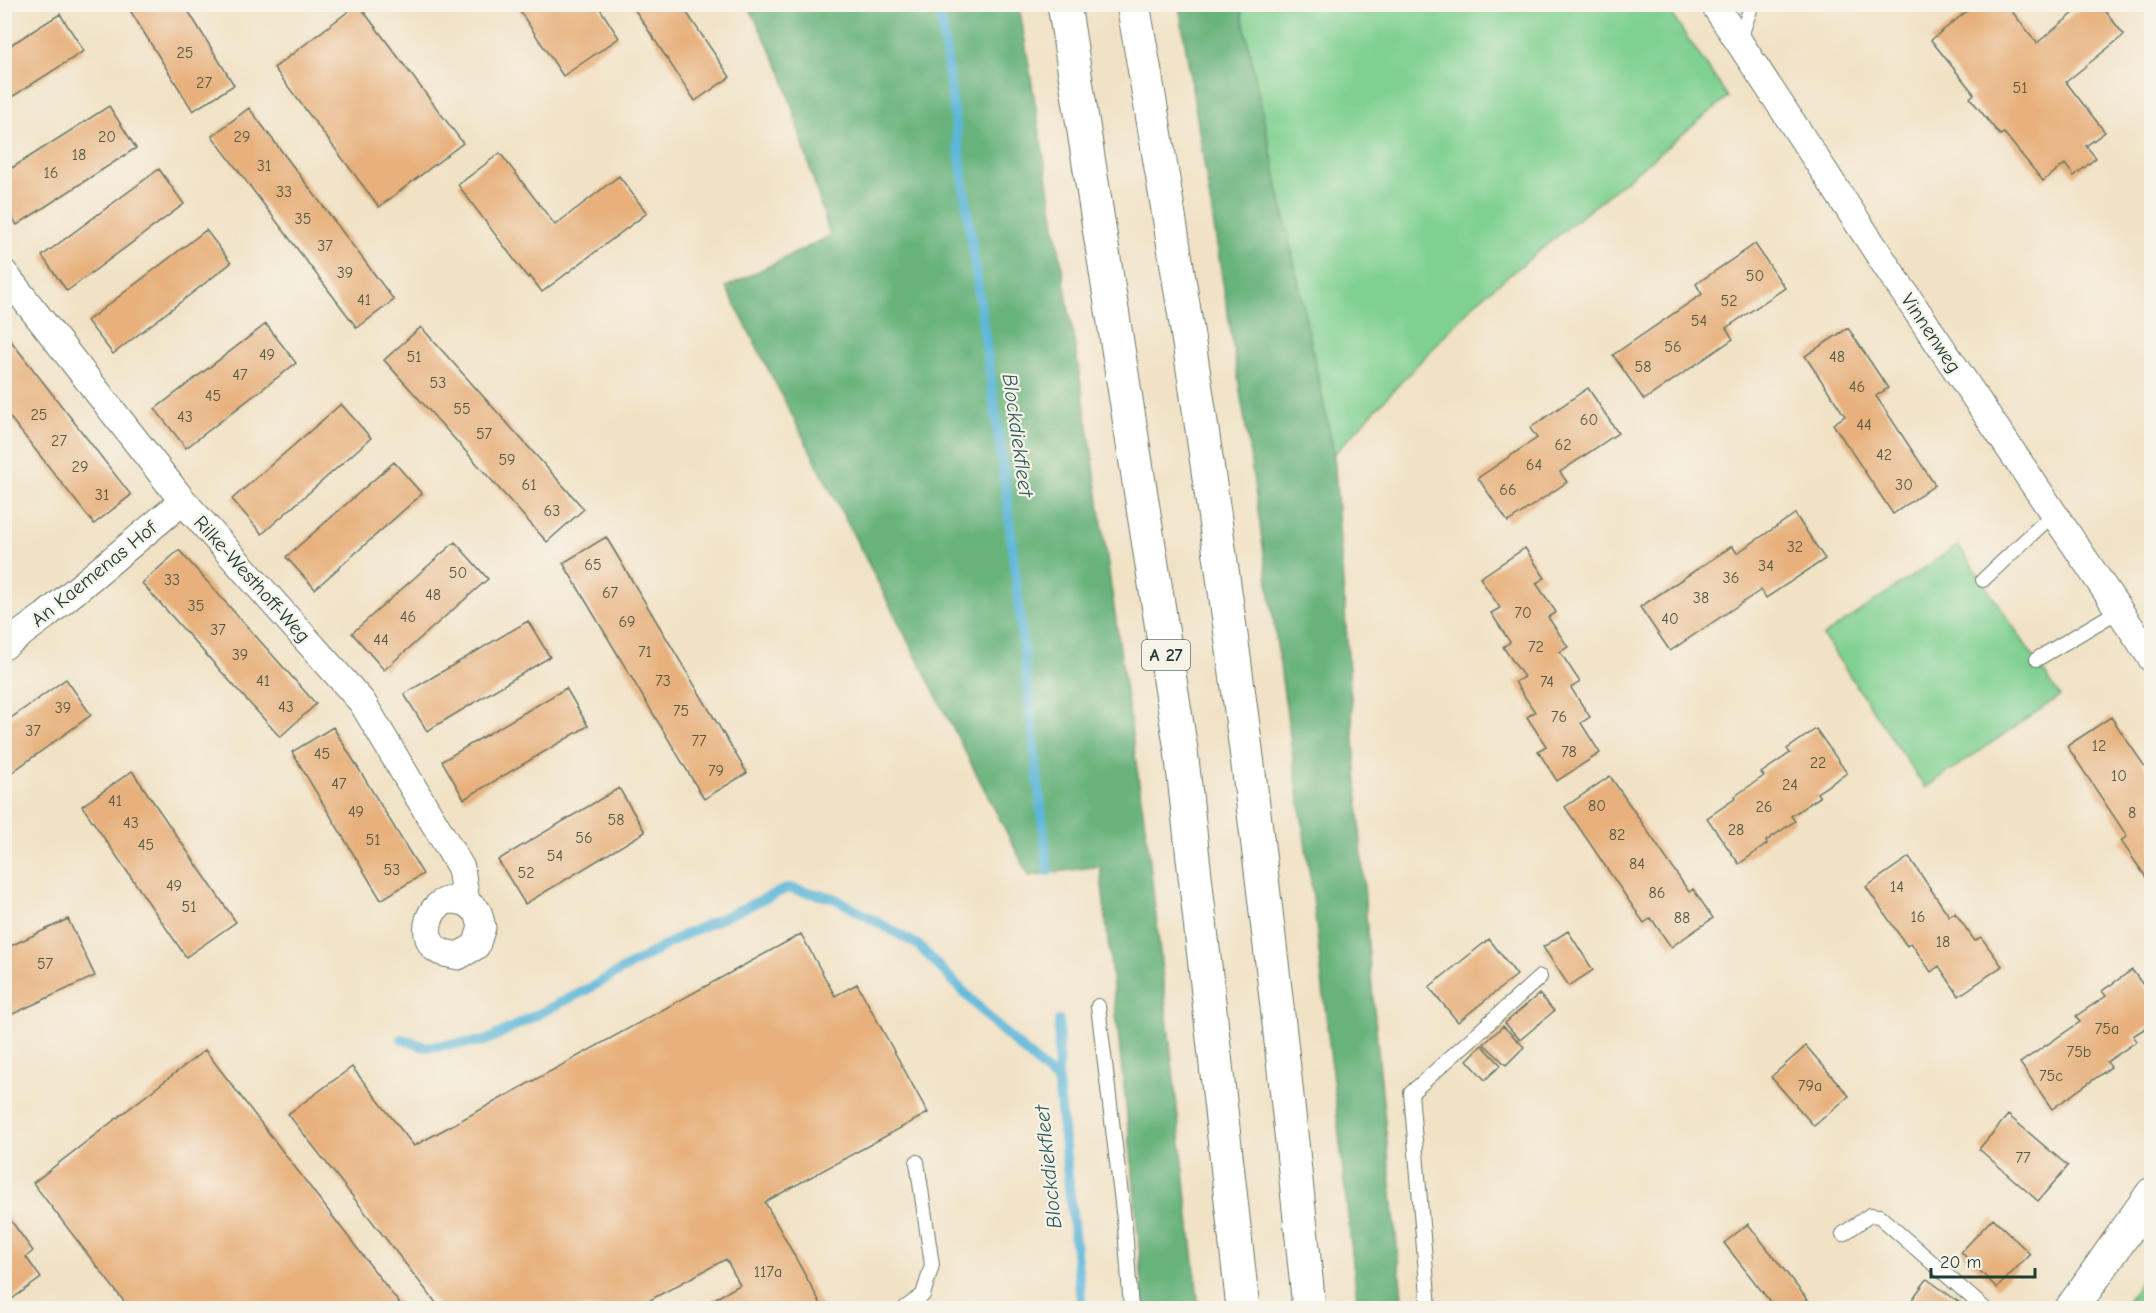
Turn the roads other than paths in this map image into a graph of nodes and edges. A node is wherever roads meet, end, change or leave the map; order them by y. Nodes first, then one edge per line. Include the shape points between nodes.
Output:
1 (1064, 4) edge
2 (1133, 4) edge
3 (1714, 4) edge
4 (1752, 4) edge
5 (1739, 42) junction
6 (4, 273) edge
7 (183, 501) junction
8 (2053, 514) junction
9 (1983, 580) dead end
10 (2118, 611) junction
11 (4, 646) edge
12 (2037, 659) dead end
13 (2151, 659) edge
14 (466, 902) dead end
15 (1540, 977) dead end
16 (1098, 1006) dead end
17 (917, 1162) dead end
18 (2151, 1194) edge
19 (1843, 1234) dead end
20 (905, 1308) edge
21 (1131, 1308) edge
22 (1243, 1308) edge
23 (1310, 1308) edge
24 (1429, 1308) edge
25 (1984, 1308) edge
26 (2072, 1308) edge

1 - 22 main road, A 27 via 1181,750
2 - 23 main road via 1189,334 1242,711
3 - 5 street, Vinnenweg
4 - 5 lane
5 - 8 street, Vinnenweg
6 - 7 street, Rilke-Westhoff-Weg
7 - 11 street, An Kaemenas Hof
7 - 14 street, Rilke-Westhoff-Weg via 362,702 461,868
8 - 9 lane
8 - 10 street, Vinnenweg
10 - 12 lane
10 - 13 street, Vinnenweg
15 - 24 lane via 1412,1093
16 - 21 lane
17 - 20 lane via 932,1265 923,1295
18 - 26 main road
19 - 25 lane via 1870,1215 1879,1216

